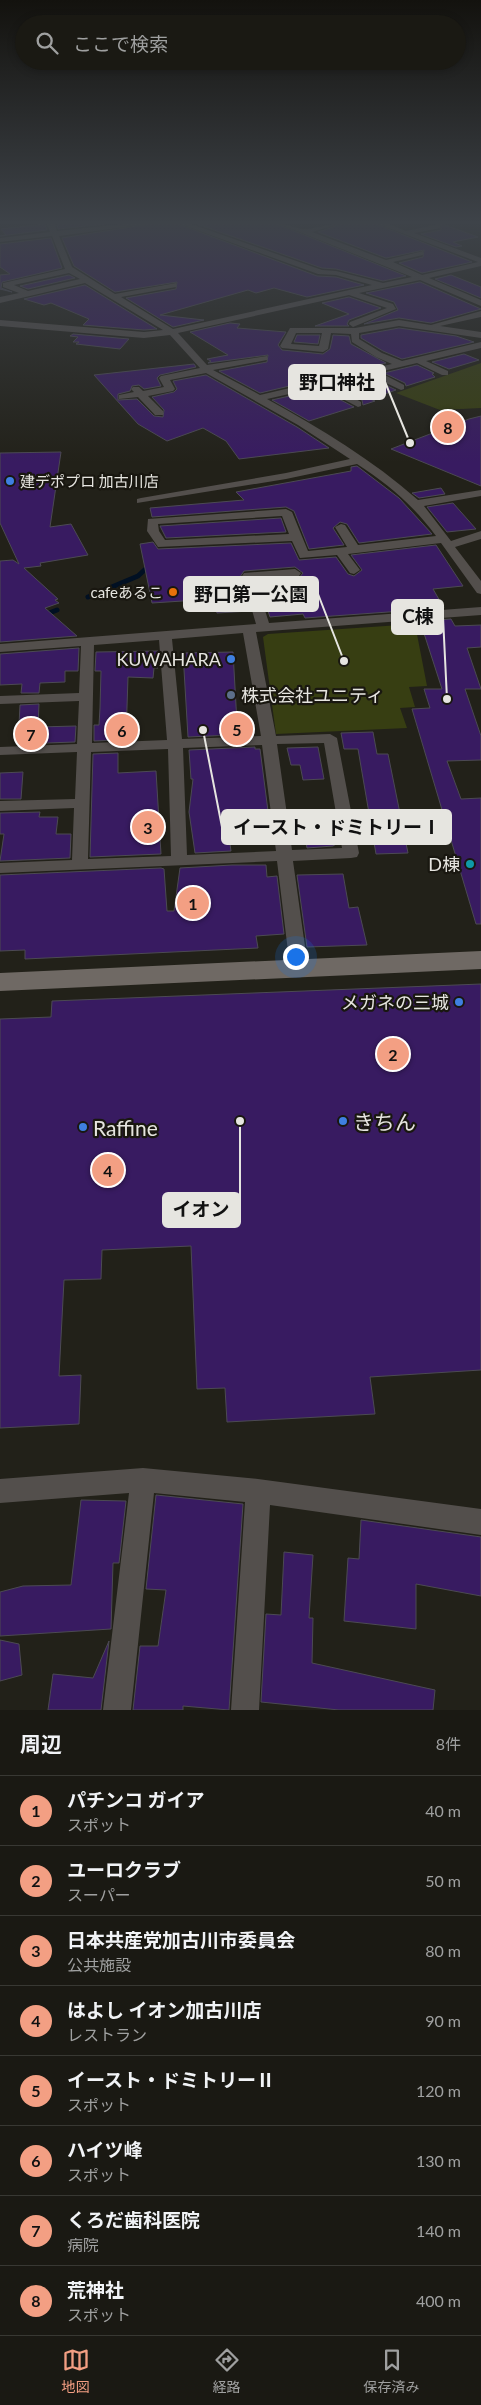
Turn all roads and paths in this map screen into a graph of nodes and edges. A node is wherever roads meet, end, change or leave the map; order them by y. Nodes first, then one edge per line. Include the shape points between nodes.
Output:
1 (128, 304) edge
2 (301, 304) edge
3 (383, 304) edge
4 (481, 314) edge
5 (0, 323) edge
6 (354, 327) junction
7 (427, 327) junction
8 (327, 331) dead end
9 (172, 332) junction
10 (481, 335) edge
11 (481, 345) edge
12 (264, 358) dead end
13 (419, 361) junction
14 (403, 365) junction
15 (207, 369) junction
16 (371, 372) junction
17 (444, 373) dead end
18 (322, 384) junction
19 (401, 387) dead end
20 (138, 391) junction
21 (122, 397) dead end
22 (257, 399) junction
23 (358, 404) dead end
24 (159, 413) dead end
25 (361, 460) junction
26 (481, 493) edge
27 (141, 501) dead end
28 (416, 504) junction
29 (341, 527) dead end
30 (481, 535) edge
31 (297, 537) junction
32 (446, 542) junction
33 (355, 550) junction
34 (340, 551) junction
35 (354, 570) dead end
36 (296, 574) dead end
37 (481, 590) edge
38 (481, 611) edge
39 (256, 628) junction
40 (166, 635) junction
41 (88, 640) junction
42 (0, 648) edge
43 (85, 697) junction
44 (0, 700) edge
45 (269, 740) junction
46 (174, 744) junction
47 (84, 748) junction
48 (0, 750) edge
49 (82, 802) junction
50 (0, 806) edge
51 (286, 856) junction
52 (179, 859) junction
53 (80, 864) junction
54 (0, 868) edge
55 (481, 960) edge
56 (299, 968) junction
57 (0, 982) edge
58 (143, 1480) junction
59 (0, 1491) edge
60 (258, 1491) junction
61 (481, 1522) edge
62 (117, 1710) edge
63 (244, 1710) edge

1 - 9 street
2 - 9 street
3 - 6 street via 392,309
4 - 7 street
5 - 9 street via 144,335
6 - 7 street via 399,324
6 - 8 street
6 - 14 street via 355,340
7 - 10 street
9 - 15 street
11 - 13 street
12 - 15 street
13 - 14 street
13 - 17 street
14 - 16 street
15 - 20 street via 164,378 170,389
15 - 22 street
16 - 18 street
16 - 19 street
18 - 22 street
18 - 23 street
20 - 21 street
20 - 24 street
22 - 25 street
25 - 27 street
25 - 28 street
26 - 28 street
28 - 32 street
29 - 33 street
30 - 32 street
31 - 31 street via 286,512 152,521 153,531 162,544
31 - 34 street via 304,555
32 - 33 street
32 - 37 street
33 - 34 street
34 - 35 street
36 - 39 street via 248,576
38 - 39 street
39 - 40 street
39 - 45 street
40 - 41 street
40 - 46 street
41 - 42 street
41 - 43 street
43 - 44 street
43 - 47 street
45 - 46 street
45 - 51 street
45 - 51 street via 330,738 351,853
46 - 47 street
46 - 52 street
47 - 48 street
47 - 49 street
49 - 50 street
49 - 53 street
51 - 52 street
51 - 56 street
52 - 53 street
53 - 54 street
55 - 56 street
56 - 57 street
58 - 59 street
58 - 60 street
58 - 62 street
60 - 61 street
60 - 63 street

